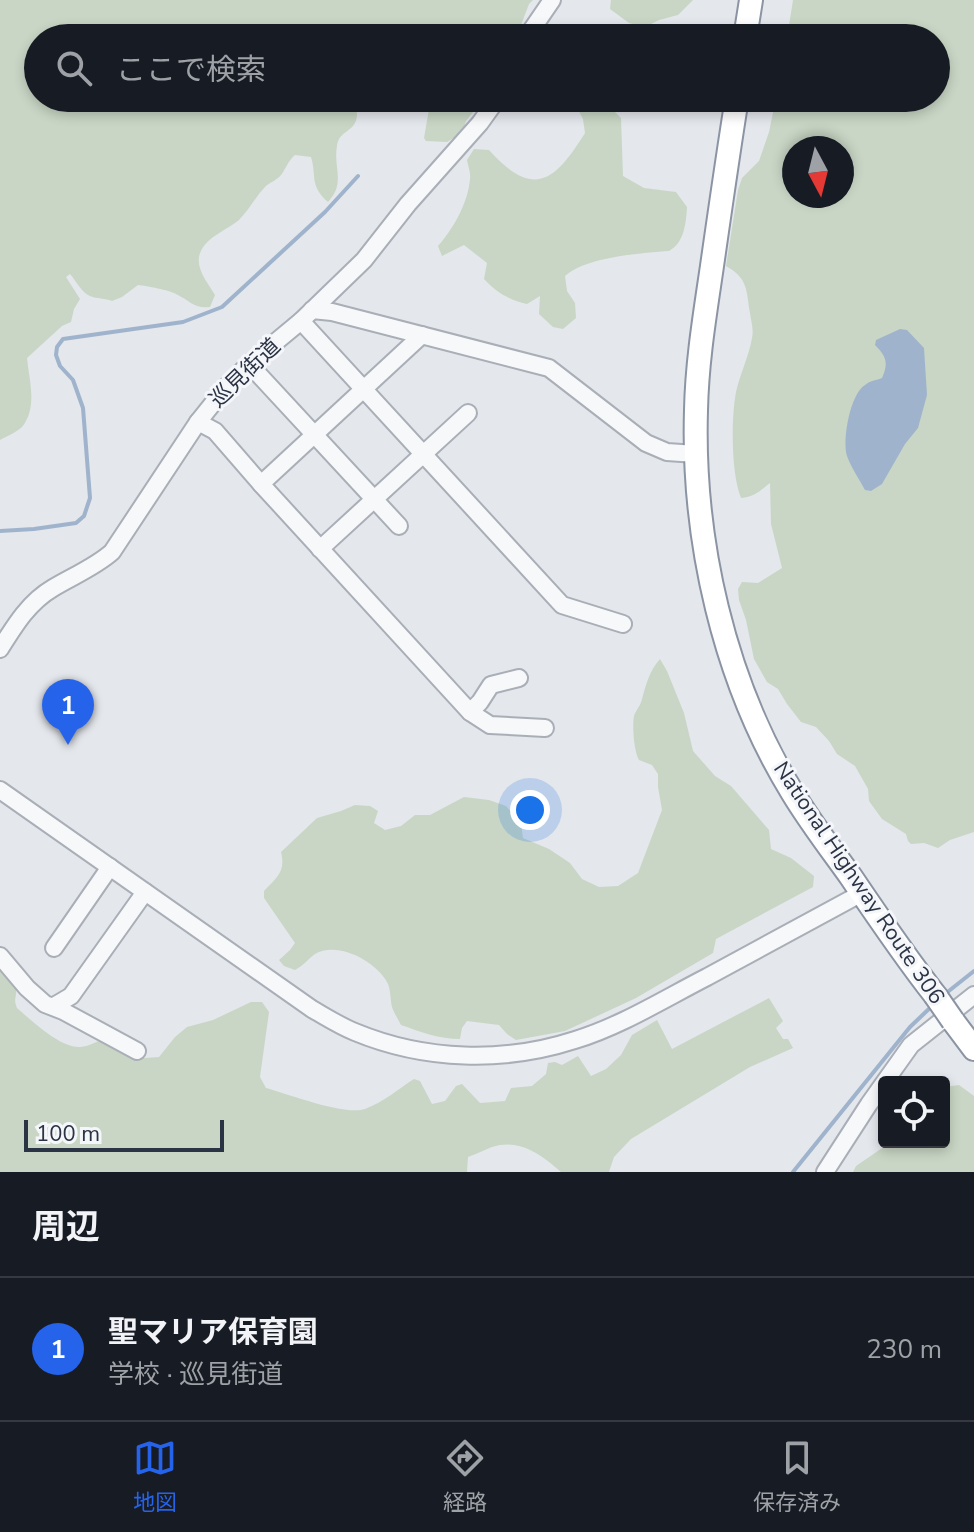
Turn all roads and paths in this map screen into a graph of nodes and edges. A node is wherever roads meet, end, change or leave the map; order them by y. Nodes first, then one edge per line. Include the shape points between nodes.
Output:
1 (552, 0) edge
2 (751, 0) edge
3 (536, 24) edge
4 (747, 24) edge
5 (488, 112) edge
6 (735, 112) edge
7 (307, 316) junction
8 (422, 335) junction
9 (249, 364) junction
10 (364, 389) junction
11 (468, 413) dead end
12 (198, 422) junction
13 (313, 435) junction
14 (423, 454) junction
15 (696, 454) junction
16 (261, 484) junction
17 (373, 500) junction
18 (399, 526) dead end
19 (320, 549) junction
20 (623, 624) dead end
21 (0, 649) edge
22 (519, 678) dead end
23 (468, 710) junction
24 (545, 728) dead end
25 (0, 790) edge
26 (110, 867) junction
27 (145, 892) junction
28 (862, 893) junction
29 (54, 948) dead end
30 (0, 956) edge
31 (974, 995) edge
32 (54, 1006) junction
33 (974, 1049) edge
34 (137, 1051) dead end
35 (825, 1172) edge

1 - 3 street
2 - 4 highway
5 - 7 street, 巡見街道 via 364,260
6 - 15 highway, National Highway Route 306 via 701,338
7 - 8 street via 332,312
7 - 9 street, 巡見街道
7 - 10 street
8 - 10 street
8 - 15 street via 549,368 646,443 667,452
9 - 12 street, 巡見街道
9 - 13 street
10 - 13 street
10 - 14 street
11 - 14 street
12 - 16 street via 215,431
12 - 21 street, 巡見街道 via 112,552 25,611
13 - 16 street
13 - 17 street
14 - 17 street
14 - 20 street via 562,605
15 - 28 highway, National Highway Route 306 via 714,597 744,690 792,793
16 - 19 street
17 - 18 street
17 - 19 street
19 - 23 street
22 - 23 street via 491,685
23 - 24 street via 490,725
25 - 26 street
26 - 27 street
26 - 29 street
27 - 28 street via 344,1027 402,1048 468,1056 539,1050 578,1040 647,1009
27 - 32 street via 71,996
28 - 33 highway, National Highway Route 306, bridge
30 - 32 street via 27,988
31 - 35 street via 911,1045
32 - 34 street

